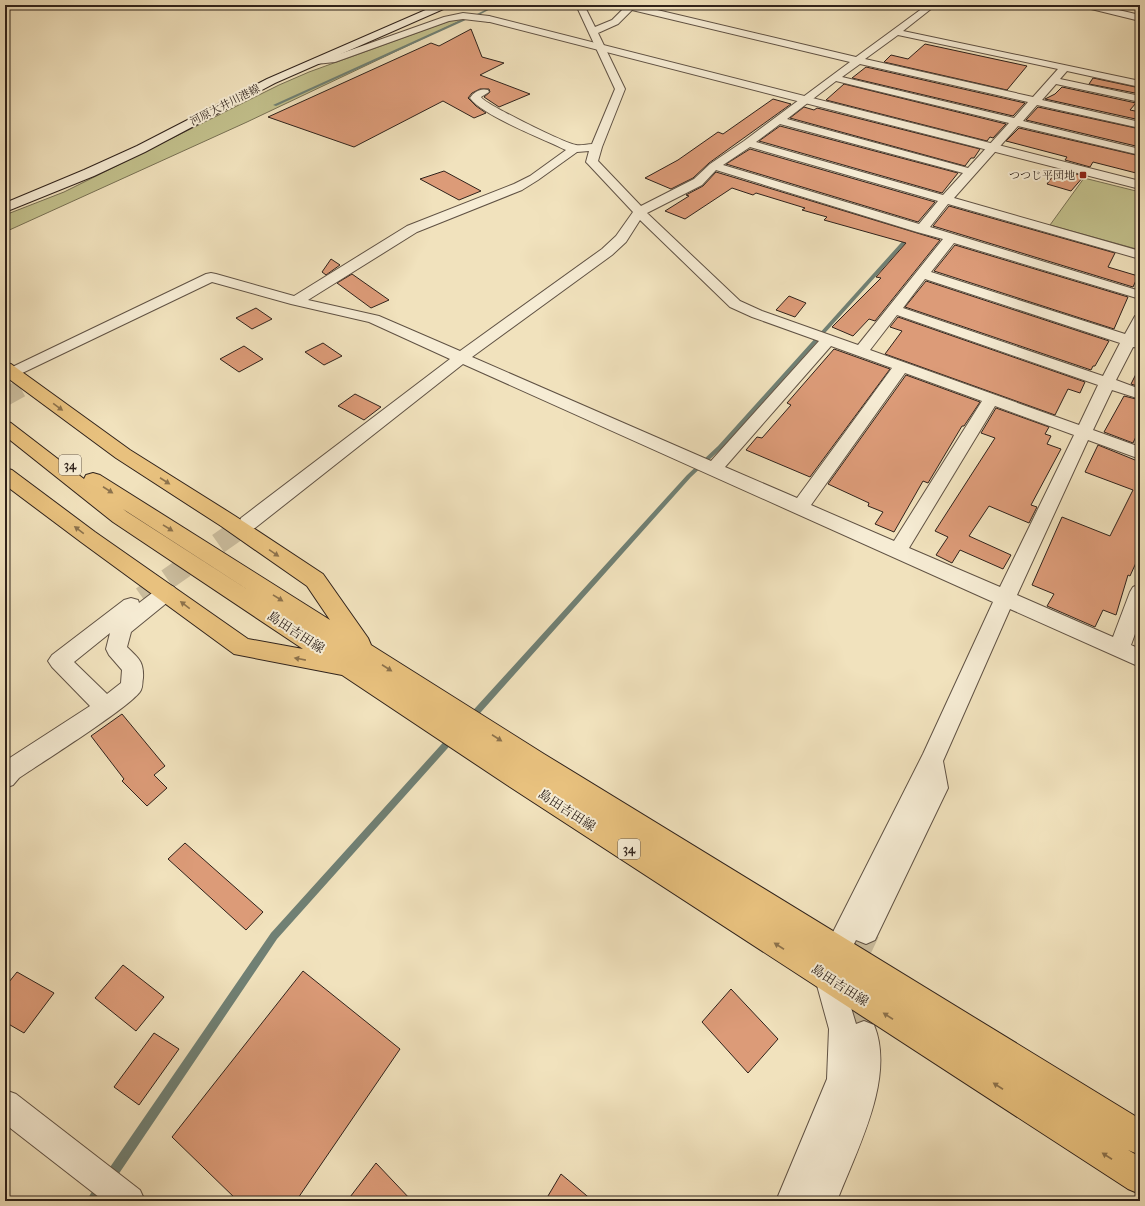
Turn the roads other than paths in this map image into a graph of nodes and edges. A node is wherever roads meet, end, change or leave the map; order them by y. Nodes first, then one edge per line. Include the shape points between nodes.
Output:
1 (445, 5) edge
2 (580, 5) edge
3 (932, 5) edge
4 (1086, 5) edge
5 (627, 6) edge
6 (1140, 18) edge
7 (489, 19) joint
8 (592, 32) junction
9 (897, 32) junction
10 (600, 48) junction
11 (316, 61) junction
12 (858, 61) junction
13 (1065, 68) junction
14 (834, 78) junction
15 (1054, 81) junction
16 (1140, 84) edge
17 (484, 92) dead end
18 (1140, 99) edge
19 (804, 100) junction
20 (1034, 101) junction
21 (778, 120) junction
22 (1015, 122) junction
23 (1140, 125) edge
24 (748, 143) junction
25 (596, 147) junction
26 (993, 148) junction
27 (574, 149) junction
28 (1140, 152) edge
29 (714, 166) junction
30 (972, 172) junction
31 (1140, 185) edge
32 (946, 200) junction
33 (5, 208) edge
34 (639, 212) junction
35 (922, 229) junction
36 (951, 238) junction
37 (1140, 255) edge
38 (922, 274) junction
39 (1140, 295) edge
40 (296, 301) junction
41 (893, 309) junction
42 (1140, 319) edge
43 (828, 340) junction
44 (1135, 342) edge
45 (860, 352) junction
46 (462, 357) junction
47 (901, 367) junction
48 (8, 370) edge
49 (1108, 383) junction
50 (1140, 394) edge
51 (991, 399) junction
52 (5, 423) edge
53 (375, 425) junction
54 (5, 427) edge
55 (1085, 432) junction
56 (1140, 453) edge
57 (714, 469) junction
58 (5, 474) edge
59 (800, 507) junction
60 (228, 522) junction
61 (249, 530) junction
62 (898, 550) junction
63 (167, 592) junction
64 (1140, 592) edge
65 (142, 597) tunnel mouth
66 (1005, 598) junction
67 (1119, 648) junction
68 (1140, 658) edge
69 (359, 661) junction
70 (106, 707) junction
71 (931, 761) junction
72 (5, 777) edge
73 (866, 931) tunnel mouth
74 (838, 951) junction
75 (829, 978) junction
76 (864, 1035) tunnel mouth
77 (5, 1105) edge
78 (1140, 1138) edge
79 (1140, 1177) edge
80 (129, 1201) edge
81 (792, 1201) edge
82 (821, 1201) edge

1 - 11 street, 河原大井川港線
2 - 8 street
3 - 9 street
4 - 6 street
5 - 8 street via 615,22
5 - 12 street
7 - 10 street
7 - 11 street via 463,16 447,19 340,57
8 - 10 street
9 - 12 street
9 - 13 street
10 - 19 street
10 - 25 street via 620,89
11 - 33 street, 河原大井川港線 via 271,81 141,149
12 - 14 street
12 - 20 street
13 - 15 street
13 - 16 street
14 - 19 street
14 - 22 street
15 - 18 street
15 - 20 street
17 - 27 street via 475,98 479,103
19 - 21 street
19 - 26 street
20 - 22 street
20 - 23 street
21 - 24 street
21 - 30 street
22 - 26 street
22 - 28 street
24 - 29 street
24 - 32 street
25 - 27 street
25 - 34 street via 592,162
26 - 30 street
26 - 31 street
27 - 40 street via 518,187 412,229
29 - 34 street via 698,182
29 - 35 street
30 - 32 street
32 - 35 street
32 - 37 street
34 - 43 street via 735,304
34 - 46 street via 620,239 607,252
35 - 36 street
36 - 38 street
36 - 39 street
38 - 41 street
38 - 44 street
40 - 46 street via 374,318
40 - 48 street via 211,277
41 - 45 street
41 - 49 street
42 - 44 street
43 - 45 street
43 - 57 street
44 - 49 street
45 - 47 street
46 - 53 street
46 - 57 street
47 - 51 street
47 - 59 street
48 -> 60 main road via 123,454
49 - 50 street
49 - 55 street
51 - 55 street
51 - 62 street
52 -> 69 main road, 島田吉田線 / 34
53 - 60 street via 352,428
53 - 61 street via 374,440
54 - 69 main road, 島田吉田線 / 34 via 120,517
55 - 56 street
55 - 66 street
57 - 59 street
63 -> 58 main road via 88,537
59 - 62 street
60 - 61 main road
61 -> 69 main road via 315,580
62 - 66 street
69 -> 63 main road via 242,647
63 - 70 street via 122,628 116,650 133,668 131,688
64 - 67 street
65 - 70 street via 59,661
66 - 67 street
66 - 71 street
67 - 68 street
69 -> 74 main road, 島田吉田線 / 34 via 535,762
75 -> 69 main road, 島田吉田線 / 34 via 526,783
70 - 72 street via 11,770
71 - 73 street via 936,788
71 - 74 street
74 - 78 main road, 島田吉田線 / 34
79 -> 75 main road, 島田吉田線 / 34
75 - 81 street via 843,1029 842,1079
76 - 82 street via 866,1072 860,1106
77 - 80 street

